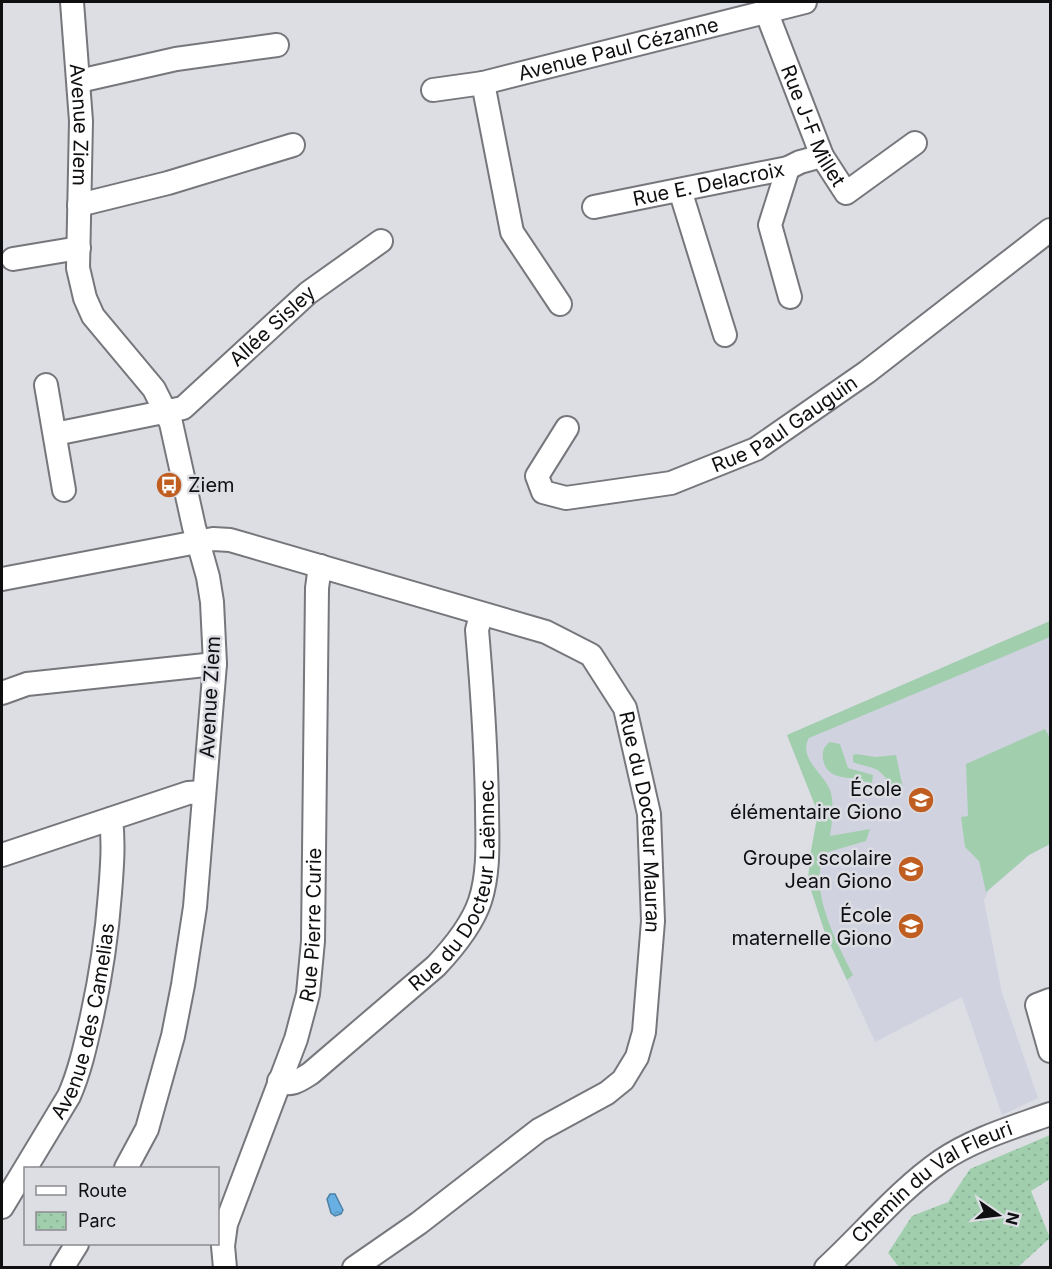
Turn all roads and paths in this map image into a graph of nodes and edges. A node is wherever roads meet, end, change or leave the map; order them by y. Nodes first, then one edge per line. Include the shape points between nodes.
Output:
1 (72, 2) edge
2 (805, 2) edge
3 (766, 11) junction
4 (277, 45) dead end
5 (79, 81) junction
6 (483, 83) junction
7 (433, 90) dead end
8 (915, 143) dead end
9 (293, 145) dead end
10 (822, 156) junction
11 (788, 168) junction
12 (680, 190) junction
13 (79, 205) junction
14 (594, 207) dead end
15 (1050, 230) edge
16 (381, 241) dead end
17 (79, 248) junction
18 (13, 259) dead end
19 (790, 297) dead end
20 (560, 304) dead end
21 (725, 335) dead end
22 (46, 386) dead end
23 (167, 413) junction
24 (567, 428) dead end
25 (55, 434) junction
26 (64, 490) dead end
27 (198, 542) junction
28 (320, 566) junction
29 (2, 579) edge
30 (481, 615) junction
31 (215, 664) junction
32 (2, 693) edge
33 (204, 792) junction
34 (111, 819) junction
35 (2, 855) edge
36 (1050, 1000) edge
37 (1050, 1051) edge
38 (279, 1081) junction
39 (1050, 1114) edge
40 (26, 1167) edge
41 (127, 1167) edge
42 (24, 1171) edge
43 (2, 1207) edge
44 (76, 1245) edge
45 (62, 1268) edge
46 (225, 1268) edge
47 (354, 1268) edge
48 (826, 1268) edge

1 - 5 street, Avenue Ziem
2 - 3 street, Avenue Paul Cézanne
3 - 6 street, Avenue Paul Cézanne
3 - 10 street, Rue J-F Millet
4 - 5 street via 176,59
5 - 13 street, Avenue Ziem
6 - 7 street, Avenue Paul Cézanne
6 - 20 street via 512,232
8 - 10 street, Rue J-F Millet via 846,193
9 - 13 street
10 - 11 street, Rue E. Delacroix
11 - 12 street, Rue E. Delacroix
11 - 19 street via 770,225
12 - 14 street, Rue E. Delacroix
12 - 21 street
13 - 17 street, Avenue Ziem
15 - 24 street, Rue Paul Gauguin via 867,372 756,449 671,483 566,498 543,492 537,476
16 - 23 street, Allée Sisley via 308,293 183,408
17 - 18 street
17 - 23 street, Avenue Ziem via 81,284 93,315 154,389
22 - 25 street
23 - 25 street, Allée Sisley
23 - 27 street, Avenue Ziem
25 - 26 street
27 - 28 street, Rue du Docteur Mauran via 230,540
27 - 29 street, Rue du Docteur Mauran
27 - 31 street, Avenue Ziem via 211,594
28 - 30 street, Rue du Docteur Mauran
28 - 38 street, Rue Pierre Curie via 311,970 296,1039
30 - 38 street, Rue du Docteur Laënnec via 477,630 487,851 486,877 471,921 436,966 311,1073 298,1082
30 - 47 street, Rue du Docteur Mauran via 546,632 591,655 625,708 649,814 653,921 644,1032 638,1057 623,1080 539,1130
31 - 32 street via 27,684
31 - 33 street, Avenue Ziem
33 - 34 street via 188,793
33 - 41 street, Avenue Ziem via 191,939 173,1036 147,1129
34 - 35 street
34 - 40 street, Avenue des Camelias via 107,931 77,1076
36 - 37 street via 1037,1005
38 - 46 street, Rue Pierre Curie via 226,1224
39 - 48 street, Chemin du Val Fleuri via 972,1144 940,1162
42 - 43 street, Avenue des Camelias
44 - 45 street

